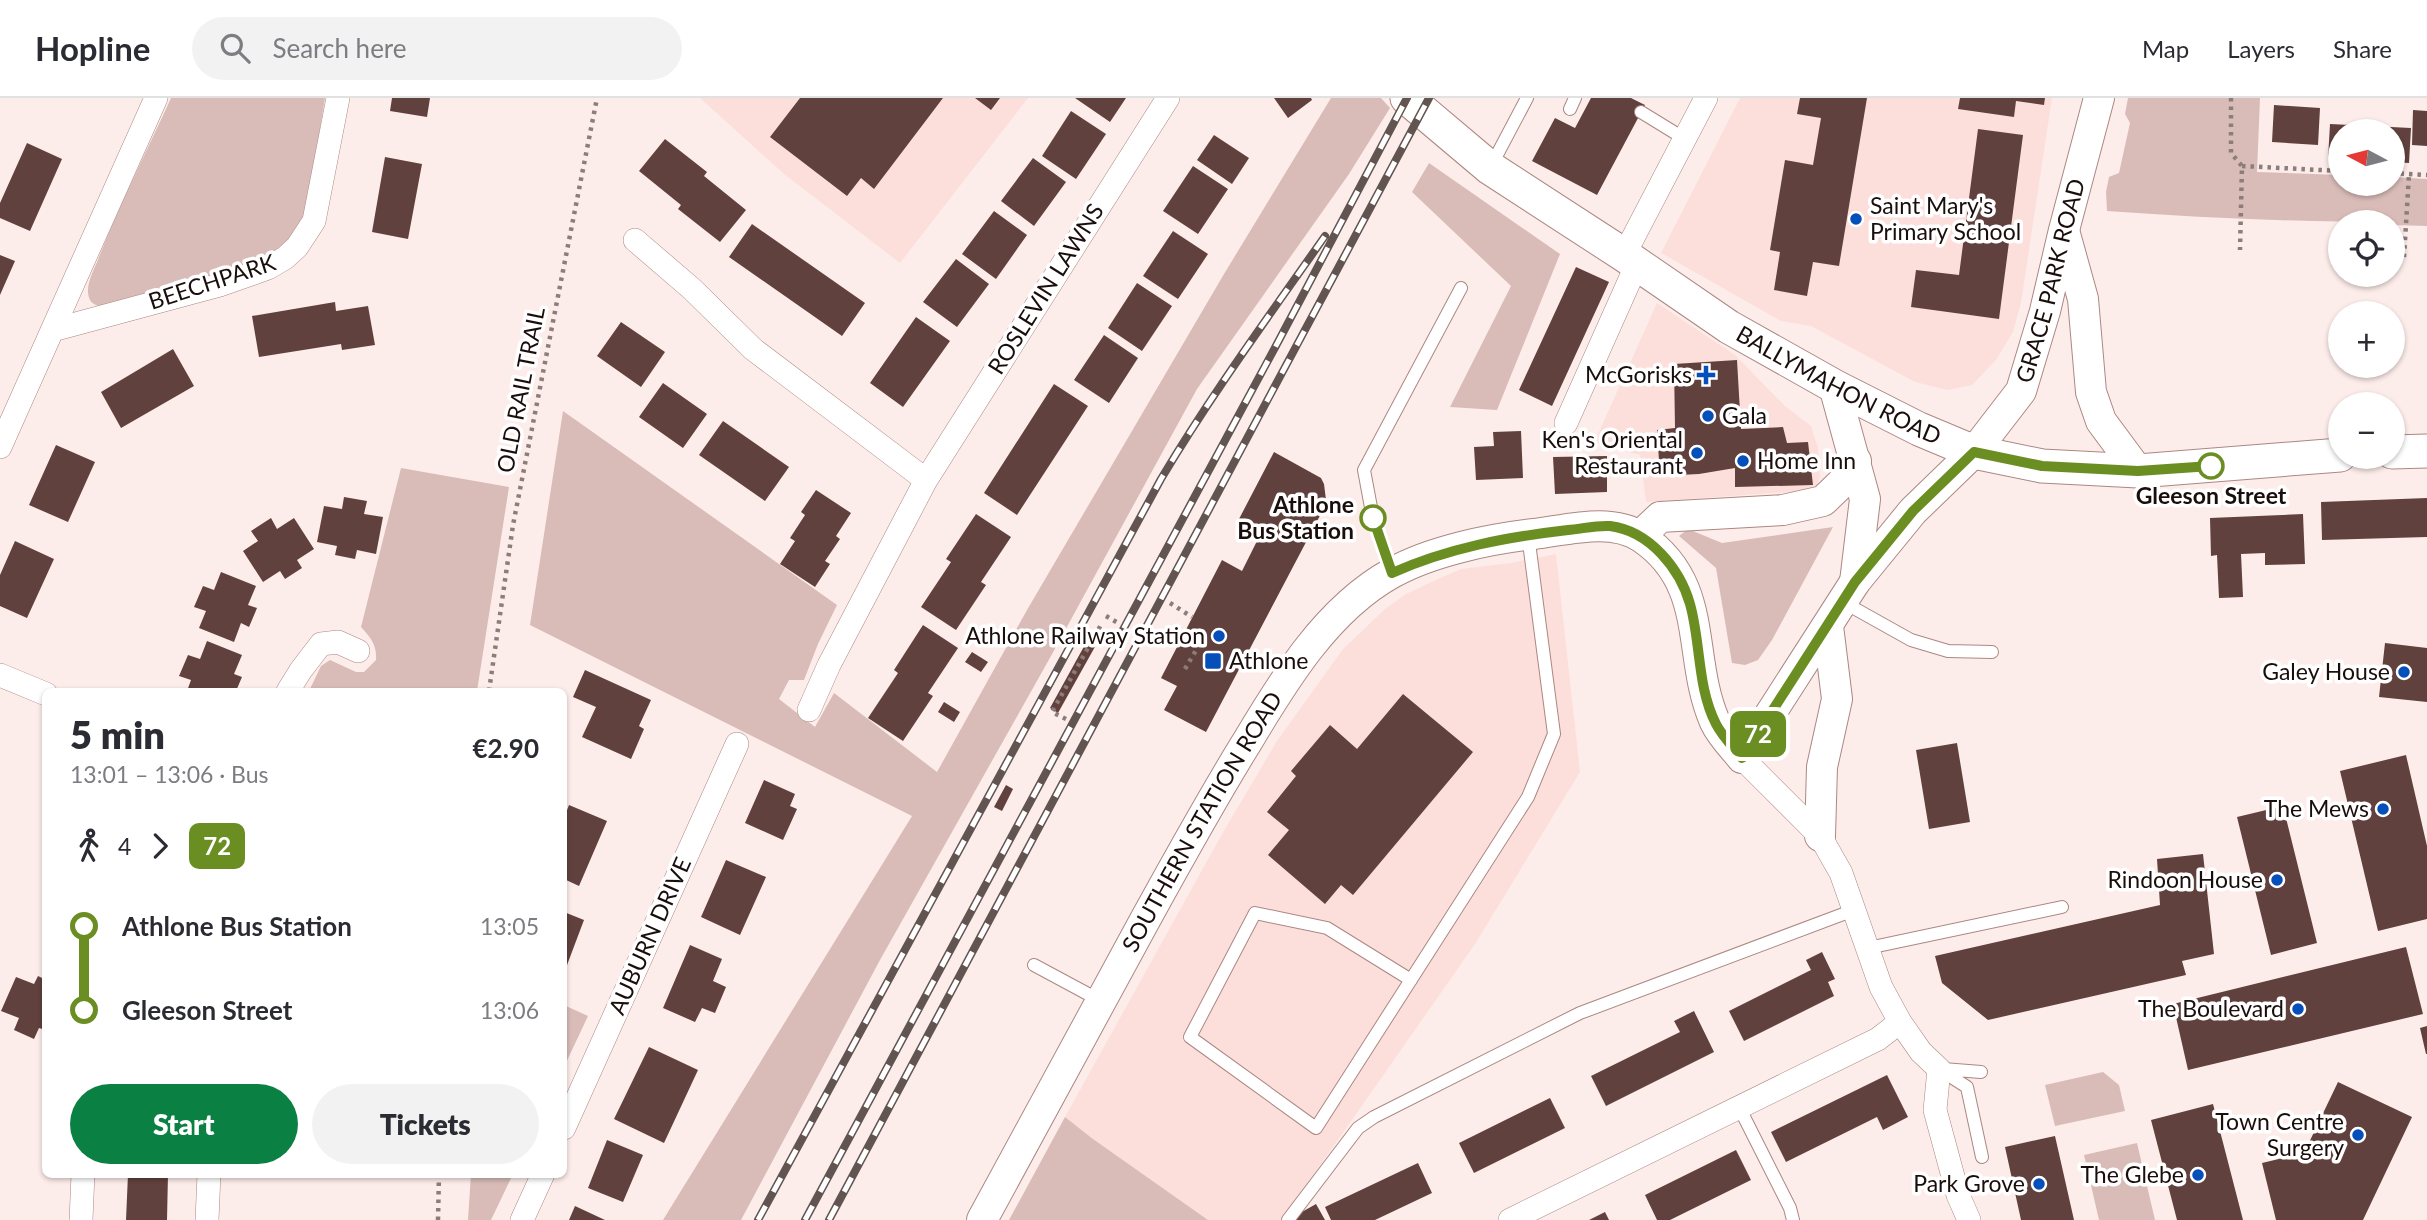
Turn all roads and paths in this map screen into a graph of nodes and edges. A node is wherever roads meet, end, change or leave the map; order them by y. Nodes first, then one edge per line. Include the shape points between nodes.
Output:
1 (156, 98) edge
2 (338, 98) edge
3 (597, 98) edge
4 (1168, 98) edge
5 (1407, 98) edge
6 (1527, 98) edge
7 (1706, 98) edge
8 (2099, 98) edge
9 (2231, 98) edge
10 (1641, 112) dead end
11 (1685, 139) junction
12 (2242, 166) junction
13 (1490, 168) junction
14 (2328, 170) edge
15 (2405, 174) edge
16 (2409, 174) junction
17 (2427, 174) edge
18 (2064, 230) junction
19 (635, 240) dead end
20 (2405, 240) edge
21 (2240, 250) dead end
22 (1630, 260) junction
23 (1461, 288) dead end
24 (53, 331) junction
25 (1834, 386) junction
26 (1566, 423) dead end
27 (0, 447) edge
28 (2427, 451) edge
29 (1974, 452) junction
30 (2405, 452) edge
31 (2328, 456) edge
32 (1856, 461) junction
33 (2138, 471) junction
34 (926, 480) junction
35 (1528, 535) junction
36 (1640, 536) junction
37 (1392, 573) junction
38 (1170, 603) dead end
39 (1842, 603) junction
40 (1106, 616) dead end
41 (1192, 617) dead end
42 (1102, 623) dead end
43 (1118, 623) dead end
44 (1202, 640) dead end
45 (358, 652) dead end
46 (1992, 652) dead end
47 (1185, 669) dead end
48 (0, 675) edge
49 (290, 688) edge
50 (489, 688) edge
51 (42, 692) edge
52 (809, 710) dead end
53 (1066, 719) dead end
54 (737, 744) dead end
55 (1742, 758) junction
56 (1821, 836) junction
57 (2062, 907) dead end
58 (1854, 910) junction
59 (1868, 948) junction
60 (1034, 965) dead end
61 (1411, 981) junction
62 (1101, 1001) junction
63 (1900, 1022) junction
64 (1939, 1069) junction
65 (1981, 1072) dead end
66 (1739, 1107) junction
67 (567, 1121) edge
68 (1982, 1157) dead end
69 (83, 1178) edge
70 (209, 1178) edge
71 (439, 1178) edge
72 (541, 1178) edge
73 (81, 1220) edge
74 (207, 1220) edge
75 (438, 1220) edge
76 (522, 1220) edge
77 (982, 1220) edge
78 (1287, 1220) edge
79 (1510, 1220) edge
80 (1793, 1220) edge
81 (1969, 1220) edge

1 - 24 street
2 - 24 street, BEECHPARK via 314,221 285,258 220,285
3 - 50 path, OLD RAIL TRAIL via 513,525
4 - 34 street, ROSLEVIN LAWNS
5 - 13 main road, BALLYMAHON ROAD
6 - 13 lane
7 - 11 street
8 - 18 street, GRACE PARK ROAD
9 - 12 path via 2231,153
10 - 11 lane
11 - 22 street
12 - 14 path
12 - 21 path
13 - 22 main road, BALLYMAHON ROAD
15 - 16 path
16 - 17 path
16 - 20 path
18 - 29 street, GRACE PARK ROAD via 2021,391
18 - 33 street via 2083,299 2091,392 2101,421
19 - 34 street via 753,349
22 - 25 main road, BALLYMAHON ROAD via 1730,327
22 - 26 street
23 - 37 lane via 1364,470 1373,518
24 - 27 street
25 - 29 main road, BALLYMAHON ROAD
25 - 32 street
28 - 30 main road
29 - 33 main road, BALLYMAHON ROAD via 2042,466
29 - 39 street via 1913,511
31 - 33 main road, BALLYMAHON ROAD
32 - 36 street via 1850,475 1823,502 1783,510 1660,517
32 - 39 street via 1866,499
34 - 52 street, ROSLEVIN LAWNS
35 - 36 street, SOUTHERN STATION ROAD via 1609,526
35 - 37 street, SOUTHERN STATION ROAD via 1452,550
35 - 61 lane via 1553,734 1528,797
36 - 55 street, SOUTHERN STATION ROAD via 1681,578 1691,606 1706,698 1716,725
37 - 62 street, SOUTHERN STATION ROAD via 1364,592 1316,638 1284,679 1208,804
38 - 41 path
39 - 46 lane via 1911,640 1948,650
39 - 55 street
39 - 56 street via 1837,699 1822,767
40 - 43 path
42 - 53 path via 1052,712
44 - 47 path
45 - 49 street via 338,642 321,644
48 - 51 street
54 - 67 street, AUBURN DRIVE
55 - 56 street
56 - 58 street
57 - 59 lane
58 - 59 street
58 - 78 lane via 1580,1013 1374,1117 1358,1128
59 - 63 street via 1881,987
60 - 62 lane
61 - 61 lane via 1316,1128 1190,1037 1255,913 1327,928
62 - 77 street, SOUTHERN STATION ROAD
63 - 64 street
63 - 66 street via 1878,1039
64 - 65 lane
64 - 68 lane via 1966,1087
64 - 81 street via 1935,1110
66 - 79 street
66 - 80 lane
69 - 73 street
70 - 74 street
71 - 75 path
72 - 76 street

